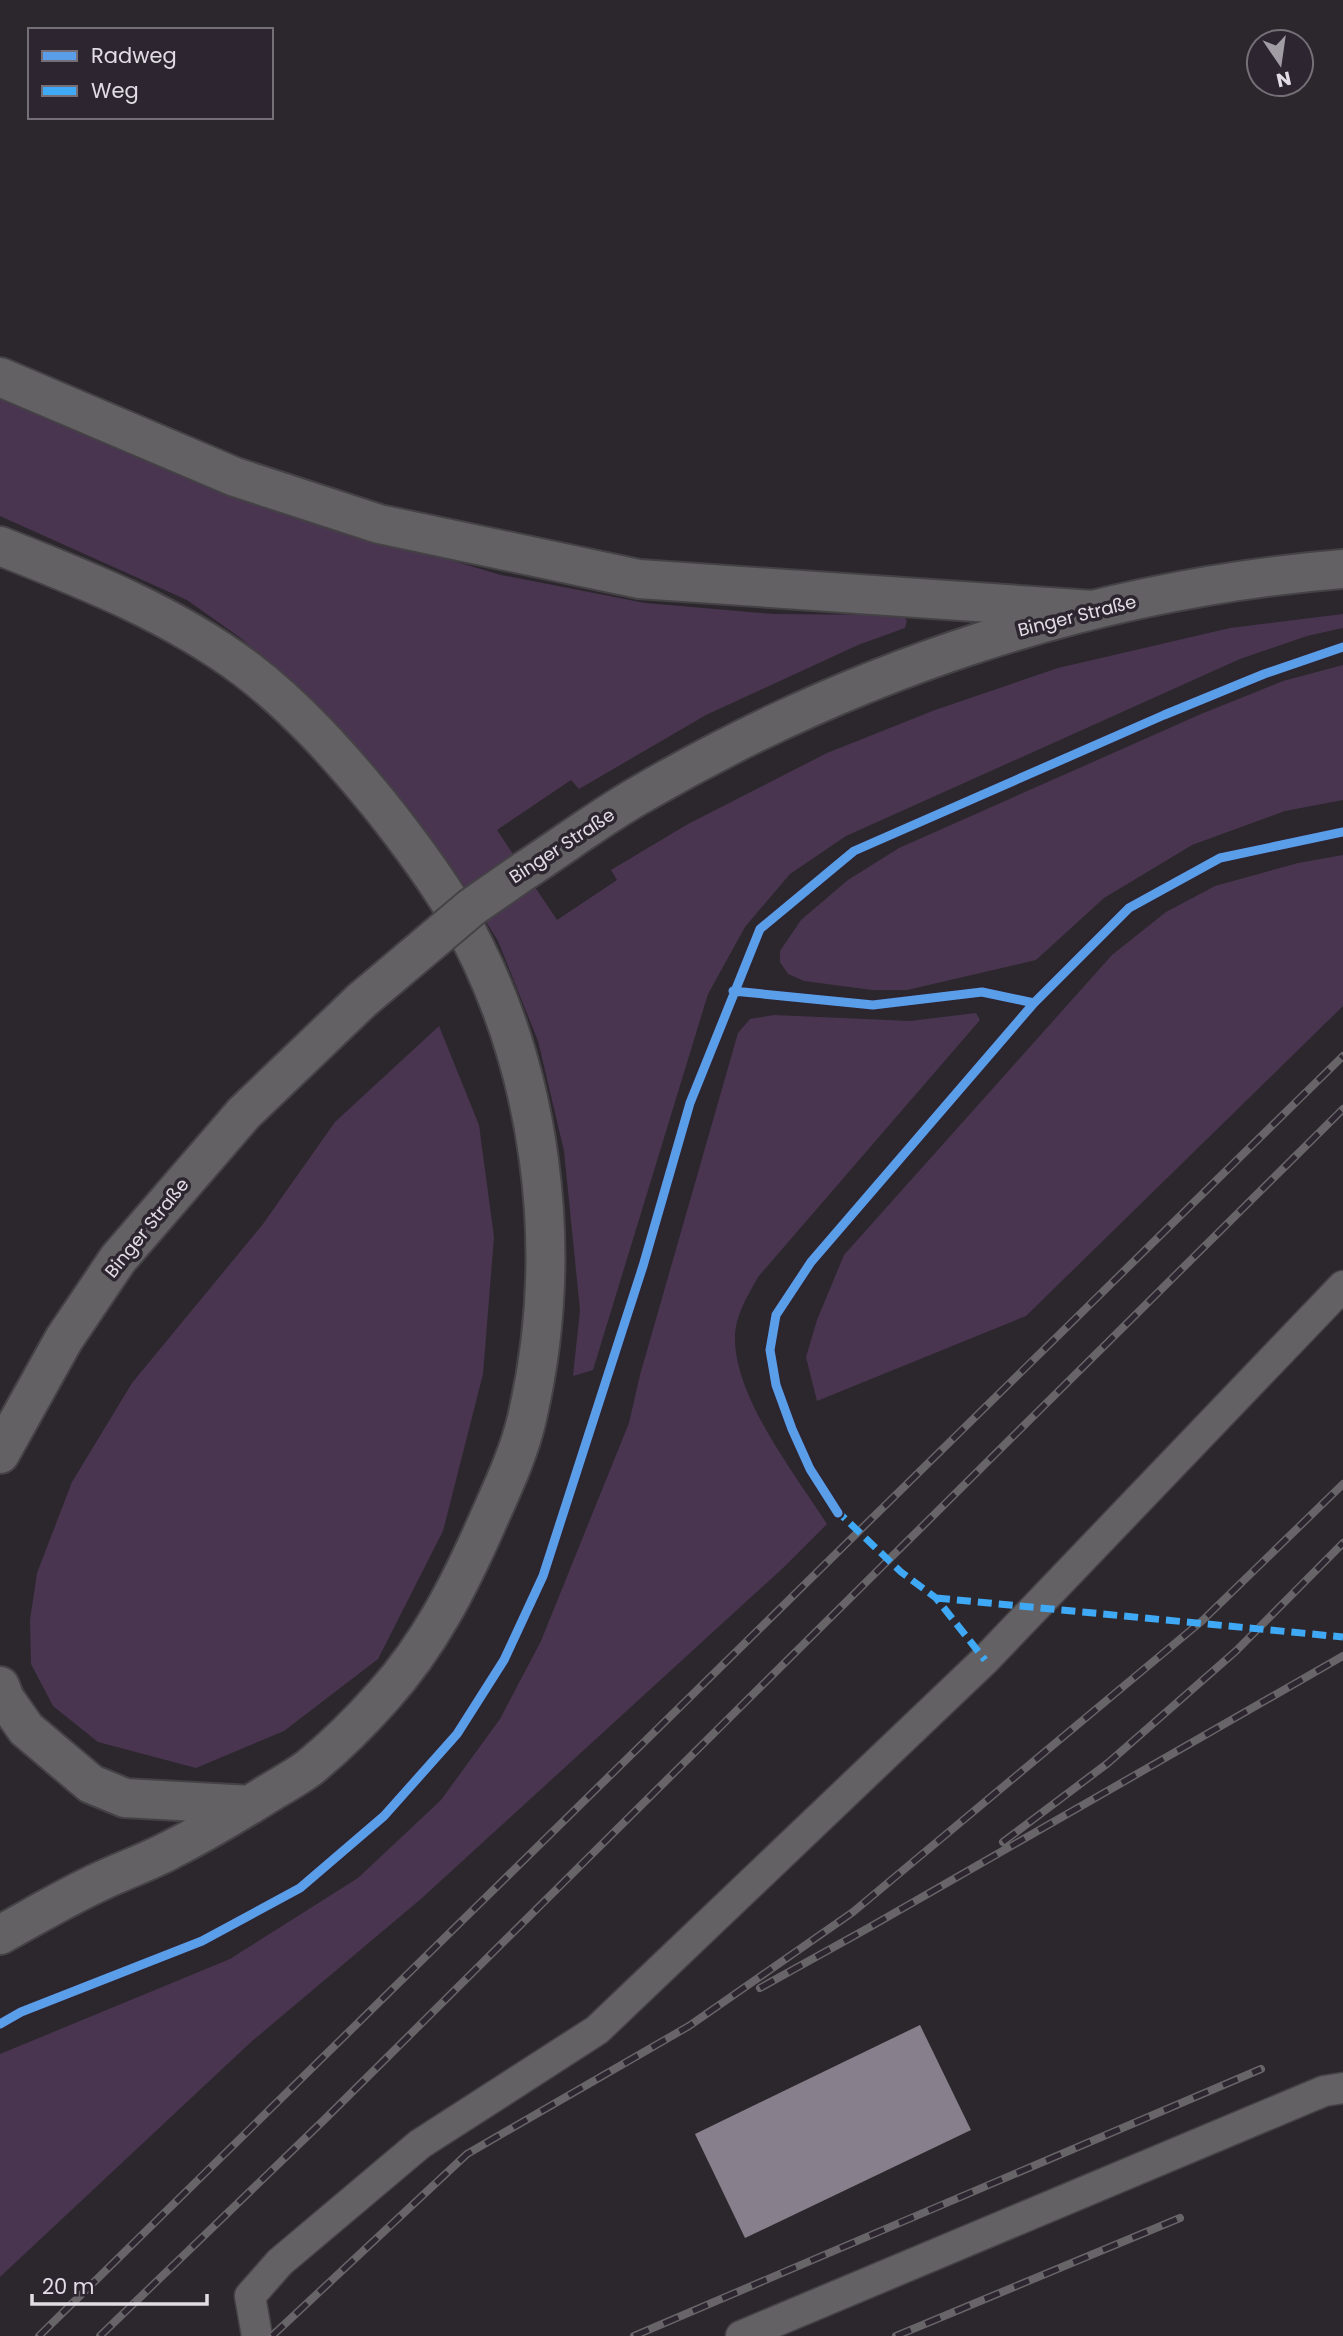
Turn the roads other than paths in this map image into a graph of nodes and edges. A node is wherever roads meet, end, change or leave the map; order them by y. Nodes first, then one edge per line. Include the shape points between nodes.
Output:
1 (0, 377) edge
2 (0, 546) edge
3 (1343, 569) edge
4 (1093, 610) junction
5 (1343, 1286) edge
6 (0, 1454) edge
7 (0, 1686) edge
8 (250, 1805) junction
9 (0, 1935) edge
10 (1343, 2088) edge
11 (771, 2330) edge
12 (257, 2336) edge
13 (741, 2336) edge

1 - 4 main road via 235,477 379,524 639,579
2 - 8 main road via 94,583 190,631 247,670 347,765 419,854 457,915 489,980 533,1117 543,1189 546,1262 541,1342 526,1422 499,1496 445,1610 411,1663 340,1741 306,1770
3 - 4 main road, Binger Straße via 1192,588
4 - 6 main road, Binger Straße, bridge via 999,636 817,704 642,793 472,906 362,1000 244,1113 118,1259 64,1339
5 - 12 lane via 985,1660 597,2030 420,2144 280,2262 250,2296
7 - 8 main road via 26,1729 91,1784 125,1798
8 - 9 main road
10 - 11 lane via 1324,2091
11 - 13 lane

